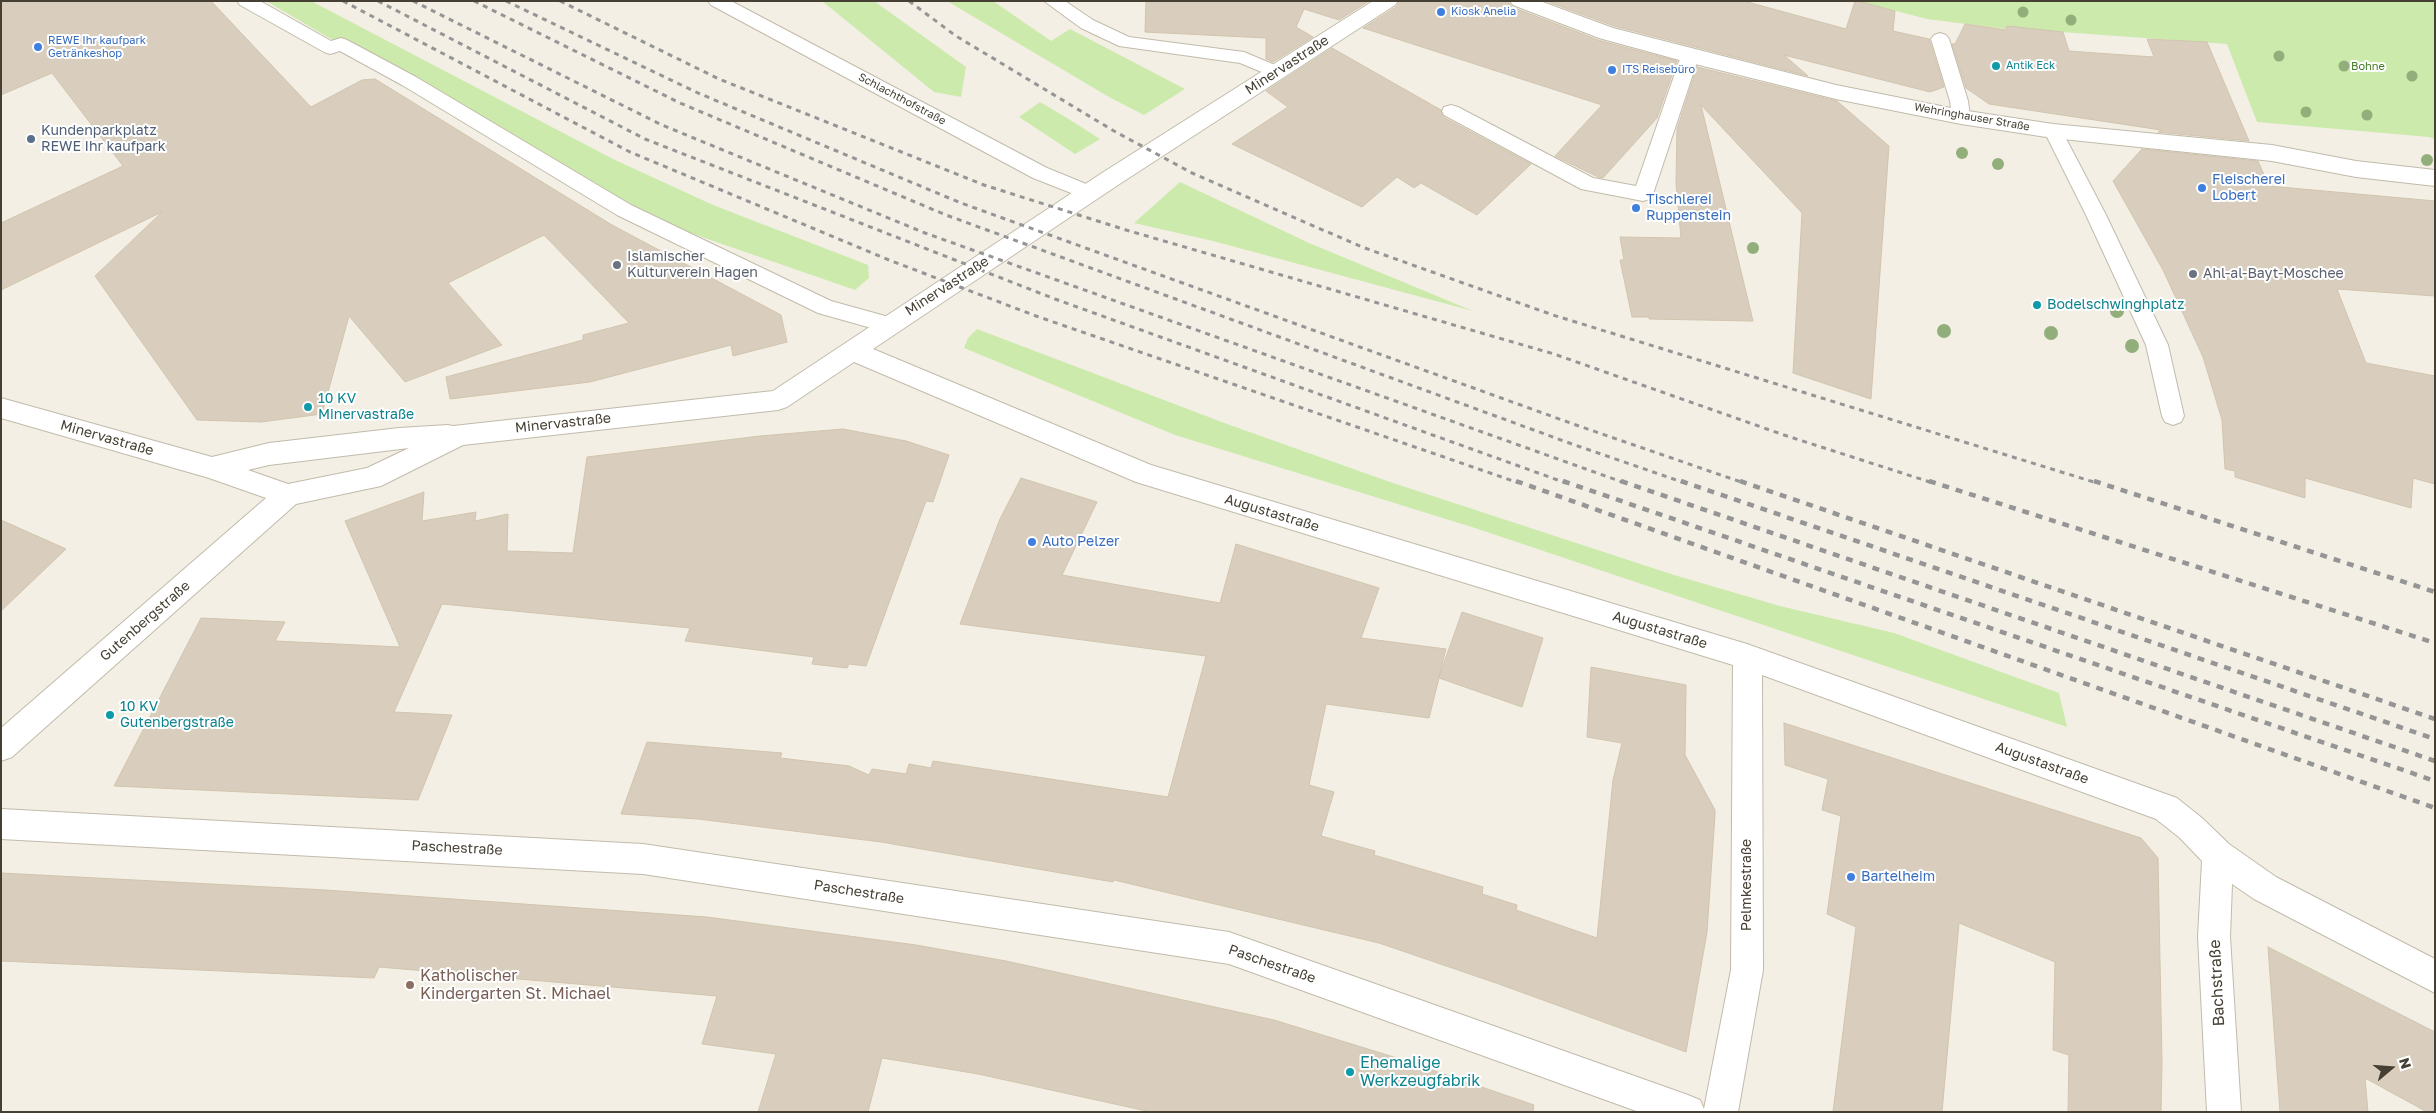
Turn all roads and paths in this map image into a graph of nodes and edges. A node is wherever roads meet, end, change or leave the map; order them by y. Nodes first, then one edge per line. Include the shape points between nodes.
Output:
1 (246, 1) edge
2 (717, 1) edge
3 (1053, 1) edge
4 (1388, 1) edge
5 (1520, 1) edge
6 (1940, 39) dead end
7 (1690, 56) junction
8 (1276, 72) junction
9 (1451, 111) dead end
10 (1961, 117) junction
11 (2053, 131) junction
12 (2435, 178) edge
13 (1089, 193) junction
14 (888, 326) junction
15 (852, 351) junction
16 (1, 408) edge
17 (2173, 416) dead end
18 (459, 435) junction
19 (212, 468) junction
20 (288, 496) junction
21 (1747, 657) junction
22 (1, 747) edge
23 (1, 824) edge
24 (2218, 855) junction
25 (2435, 977) edge
26 (1688, 1112) edge
27 (1721, 1112) edge
28 (2224, 1112) edge

1 - 14 lane via 330,48 341,44 409,81 624,210 825,307
2 - 13 lane, Schlachthofstraße via 1040,173
3 - 8 lane via 1087,24 1125,42 1244,58
4 - 8 street, Minervastraße
5 - 7 street, Wehringhauser Straße via 1606,33
6 - 10 lane
7 - 9 lane via 1643,194 1588,184
7 - 10 street, Wehringhauser Straße via 1836,92
8 - 13 street, Minervastraße
10 - 11 street, Wehringhauser Straße
11 - 12 street, Wehringhauser Straße via 2272,153 2356,169
11 - 17 lane via 2157,345
13 - 14 street, Minervastraße
14 - 15 street, Minervastraße
15 - 18 street, Minervastraße via 778,400
15 - 21 street, Augustastraße via 1145,474
16 - 19 street, Minervastraße
18 - 19 street, Minervastraße via 400,438 269,454
18 - 20 street, Minervastraße via 372,478
19 - 20 street, Minervastraße
20 - 22 street, Gutenbergstraße
21 - 24 street, Augustastraße via 2166,808
21 - 27 street, Pelmkestraße via 1747,970
23 - 26 street, Paschestraße via 643,858 1229,948
24 - 25 street, Augustastraße via 2265,888
24 - 28 street, Bachstraße via 2214,937

